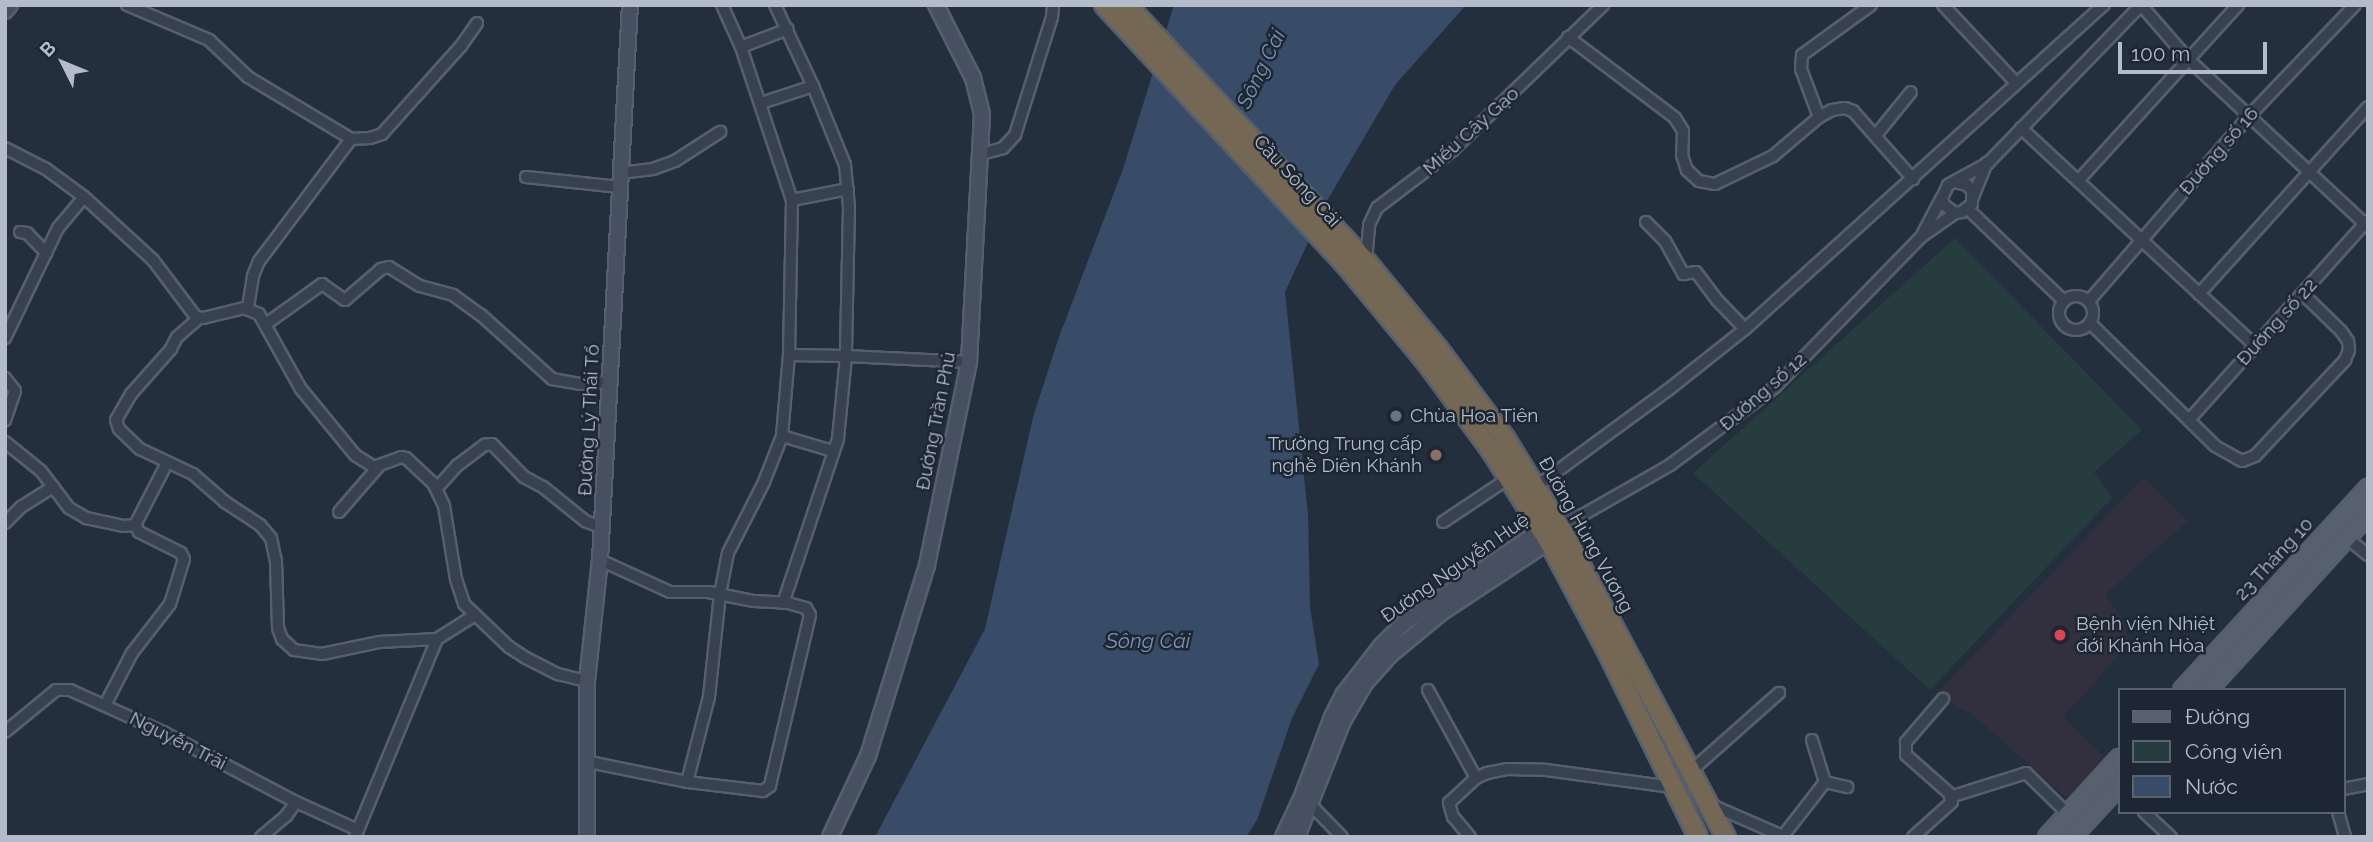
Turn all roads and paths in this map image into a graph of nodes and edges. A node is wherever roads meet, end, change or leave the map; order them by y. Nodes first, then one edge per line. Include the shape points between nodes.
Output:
1 (10, 5) edge
2 (127, 5) edge
3 (630, 5) edge
4 (722, 5) edge
5 (775, 5) edge
6 (936, 5) edge
7 (1053, 5) edge
8 (1104, 5) edge
9 (1127, 5) edge
10 (1603, 5) edge
11 (1871, 5) edge
12 (1943, 5) edge
13 (2104, 5) edge
14 (2141, 5) edge
15 (2238, 5) edge
16 (2355, 5) edge
17 (5, 11) edge
18 (477, 23) dead end
19 (788, 29) junction
20 (1569, 37) junction
21 (741, 47) junction
22 (2188, 59) junction
23 (2016, 83) junction
24 (813, 86) junction
25 (1911, 92) dead end
26 (761, 103) junction
27 (2368, 107) edge
28 (2249, 116) junction
29 (1819, 117) junction
30 (2021, 128) junction
31 (720, 132) dead end
32 (1876, 135) junction
33 (351, 139) junction
34 (5, 148) edge
35 (981, 154) junction
36 (1988, 163) junction
37 (2308, 171) junction
38 (526, 177) dead end
39 (1913, 179) junction
40 (619, 180) junction
41 (2078, 181) junction
42 (1954, 182) junction
43 (848, 189) junction
44 (84, 197) junction
45 (1973, 197) junction
46 (1942, 198) junction
47 (792, 200) junction
48 (1968, 209) junction
49 (1955, 213) junction
50 (1646, 222) dead end
51 (2367, 224) edge
52 (20, 232) dead end
53 (1921, 237) junction
54 (47, 253) junction
55 (1356, 259) junction
56 (2199, 294) junction
57 (2303, 294) junction
58 (2064, 301) junction
59 (2089, 301) junction
60 (248, 308) junction
61 (199, 318) junction
62 (2091, 323) junction
63 (266, 324) junction
64 (1745, 329) junction
65 (5, 338) edge
66 (2256, 346) junction
67 (789, 355) junction
68 (846, 356) junction
69 (969, 362) junction
70 (5, 378) edge
71 (611, 382) junction
72 (5, 420) edge
73 (2189, 421) junction
74 (782, 436) junction
75 (5, 442) edge
76 (833, 451) junction
77 (167, 463) junction
78 (378, 467) junction
79 (1510, 478) junction
80 (1537, 486) junction
81 (53, 487) junction
82 (437, 488) junction
83 (2368, 488) edge
84 (1521, 497) junction
85 (339, 512) dead end
86 (2368, 515) edge
87 (1579, 517) joint
88 (1443, 522) dead end
89 (5, 523) edge
90 (135, 525) junction
91 (601, 527) junction
92 (1552, 531) junction
93 (2347, 538) junction
94 (2368, 555) edge
95 (600, 560) junction
96 (720, 594) junction
97 (783, 603) junction
98 (475, 615) junction
99 (437, 639) junction
100 (1613, 645) junction
101 (587, 681) junction
102 (2184, 688) edge
103 (2210, 688) edge
104 (1428, 690) dead end
105 (1779, 693) dead end
106 (1942, 699) dead end
107 (105, 705) junction
108 (5, 732) edge
109 (1812, 740) dead end
110 (2118, 759) edge
111 (589, 762) junction
112 (1691, 771) junction
113 (1476, 778) junction
114 (687, 782) junction
115 (1825, 782) junction
116 (2368, 784) edge
117 (1672, 787) junction
118 (1847, 787) dead end
119 (2118, 789) edge
120 (2345, 789) edge
121 (1950, 797) junction
122 (1307, 801) junction
123 (296, 802) junction
124 (1709, 804) junction
125 (2068, 814) junction
126 (2146, 814) edge
127 (2339, 814) edge
128 (356, 833) edge
129 (1784, 836) edge
130 (261, 837) edge
131 (587, 837) edge
132 (831, 837) edge
133 (1283, 837) edge
134 (1297, 837) edge
135 (1342, 837) edge
136 (1470, 837) edge
137 (1698, 837) edge
138 (1711, 837) edge
139 (1726, 837) edge
140 (1913, 837) edge
141 (2047, 837) edge
142 (2073, 837) edge
143 (2171, 837) edge
144 (2345, 837) edge

1 - 17 street
2 - 33 street via 209,40 248,77
3 - 40 street, Đường Lý Thái Tổ
4 - 21 street
5 - 19 street
6 - 35 street, Đường Trần Phú via 977,89
7 - 35 street via 1015,135 1003,148
8 - 55 highway, Cầu Sông Cái
9 - 55 highway, Cầu Sông Cái
10 - 20 street, Miếu Cây Gạo
11 - 29 street via 1802,55 1801,69
12 - 23 street
13 - 23 street
14 - 22 street
14 - 30 street
15 - 22 street
16 - 28 street, Đường số 16
18 - 33 street via 382,134
19 - 21 street
19 - 24 street
20 - 29 street via 1679,122 1685,165 1704,183 1725,181 1760,164
20 - 55 street, Miếu Cây Gạo via 1452,150 1377,208
21 - 26 street
22 - 28 street
22 - 41 street
23 - 39 street
24 - 26 street
24 - 43 street via 845,165
25 - 32 street
26 - 47 street
27 - 37 street
28 - 37 street
28 - 59 street, Đường số 16
29 - 32 street via 1849,109
30 - 36 street
30 - 41 street
31 - 40 street via 675,161
32 - 39 street
33 - 60 street via 259,261
34 - 44 street via 46,169
35 - 69 street, Đường Trần Phú
36 - 42 street
36 - 45 street
37 - 51 street
37 - 56 street
38 - 40 street
39 - 64 street
40 - 71 street, Đường Lý Thái Tổ
41 - 56 street
42 - 45 street via 1967,185
42 - 46 street
43 - 47 street
43 - 68 street
44 - 54 street via 58,228
44 - 61 street via 153,260
45 - 48 street
46 - 49 street
46 - 53 street, Đường số 12
47 - 67 street
48 - 49 street
48 - 58 street
49 - 53 street, Đường số 12
50 - 64 street via 1665,241 1683,274 1696,272
51 - 57 street, Đường số 22
52 - 54 street via 27,233
53 - 87 street, Đường số 12 via 1775,387 1670,465
54 - 65 street
55 - 79 highway, Đường Hùng Vương
55 - 80 highway, Đường Hùng Vương via 1473,394
56 - 66 street
57 - 66 street, Đường số 22
57 - 73 street via 2348,341 2345,360 2255,456 2242,461 2229,456
58 - 59 street via 2079,296
58 - 62 street via 2059,311 2065,326 2076,330
59 - 62 street via 2094,311
60 - 61 street
60 - 63 street
61 - 77 street via 177,337 131,394 117,420 125,437
62 - 73 street
63 - 71 street via 322,284 345,300 389,267 420,286 453,295 552,379 580,384
63 - 78 street via 301,389 329,425 362,461
64 - 80 street
66 - 73 street, Đường số 22
67 - 68 street
67 - 74 street
68 - 69 street
68 - 76 street via 840,429
69 - 132 street, Đường Trần Phú via 927,565 868,756
70 - 72 street via 15,391
71 - 91 street, Đường Lý Thái Tổ
74 - 76 street
74 - 96 street via 764,482 732,541
75 - 81 street
76 - 97 street
77 - 90 street
77 - 99 street via 193,474 271,538 278,628 294,650 322,654 379,642
78 - 82 street via 406,458
78 - 85 street
79 - 84 highway, Đường Hùng Vương
79 - 88 street
80 - 84 street
80 - 92 highway, Đường Hùng Vương
81 - 89 street
81 - 90 street via 69,508 86,518
82 - 91 street via 458,465 492,444 524,477 585,521
82 - 98 street via 461,597
83 - 102 main road, 23 Tháng 10
84 - 92 highway, Đường Hùng Vương
86 - 93 main road, 23 Tháng 10
87 - 92 street, Đường Nguyễn Huệ
90 - 107 street via 184,559 170,604 132,653
91 - 95 street, Đường Lý Thái Tổ
92 - 100 highway, Đường Hùng Vương
92 - 122 street, Đường Nguyễn Huệ via 1404,623 1381,646 1332,717
93 - 94 street
93 - 103 main road, 23 Tháng 10
95 - 96 street via 670,592
95 - 101 street, Đường Lý Thái Tổ
96 - 97 street
96 - 114 street via 709,697
97 - 114 street via 807,608 810,615 770,786 763,791
98 - 99 street
98 - 101 street via 526,658 558,674
99 - 128 street
100 - 112 highway
100 - 117 highway
100 - 138 highway
101 - 111 street, Đường Lý Thái Tổ
104 - 113 street
105 - 112 street
106 - 121 street via 1906,742 1906,755
107 - 108 street, Nguyễn Trãi via 60,688
107 - 123 street, Nguyễn Trãi
109 - 115 street
110 - 125 main road
111 - 114 street
111 - 131 street, Đường Lý Thái Tổ
112 - 124 highway
113 - 117 street via 1507,769 1532,769
113 - 136 street via 1450,800 1448,810
115 - 118 street
115 - 129 street
116 - 120 street
117 - 137 highway
119 - 142 main road
121 - 125 street via 2026,773
121 - 140 street via 1952,802
122 - 133 street, Đường Nguyễn Huệ
122 - 134 street, Đường Nguyễn Huệ
122 - 135 street
123 - 128 street, Nguyễn Trãi
123 - 130 street via 286,817
124 - 129 street
124 - 139 highway
125 - 141 main road
126 - 143 street
127 - 144 street

